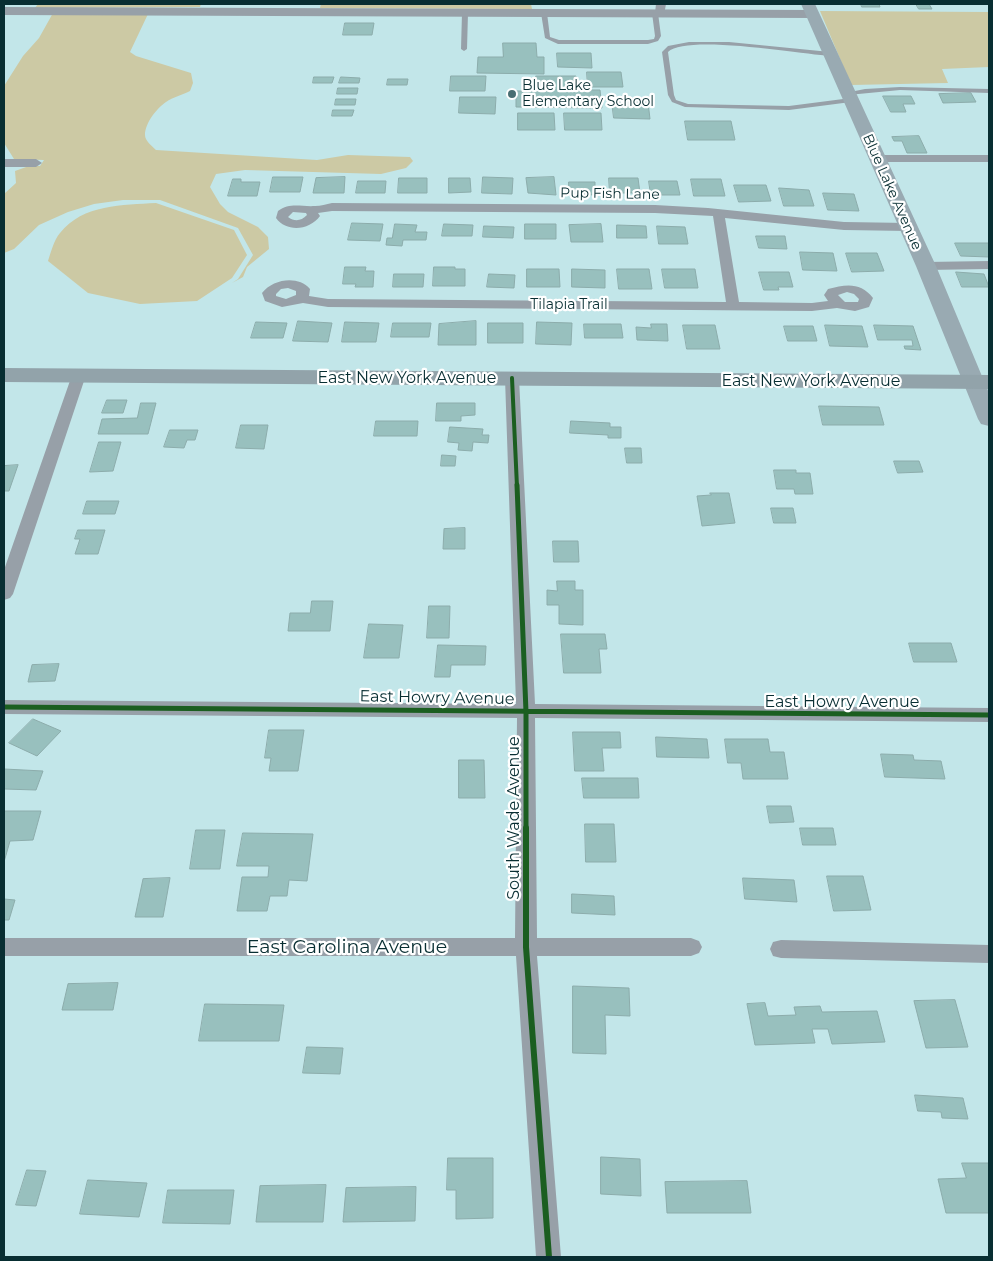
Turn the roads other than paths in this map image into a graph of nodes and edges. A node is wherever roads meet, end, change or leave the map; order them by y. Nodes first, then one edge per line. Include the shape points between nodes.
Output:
1 (208, 8) edge
2 (810, 9) edge
3 (4, 10) edge
4 (659, 10) edge
5 (465, 13) junction
6 (544, 13) junction
7 (464, 49) dead end
8 (830, 54) junction
9 (989, 91) edge
10 (850, 97) junction
11 (878, 159) junction
12 (989, 159) edge
13 (4, 162) edge
14 (36, 163) dead end
15 (310, 210) dead end
16 (719, 213) junction
17 (908, 227) junction
18 (989, 265) edge
19 (926, 266) junction
20 (300, 298) dead end
21 (838, 304) dead end
22 (733, 305) junction
23 (4, 375) edge
24 (80, 375) junction
25 (512, 378) junction
26 (981, 382) edge
27 (989, 419) edge
28 (4, 594) edge
29 (4, 706) edge
30 (526, 712) junction
31 (989, 715) edge
32 (4, 947) edge
33 (526, 947) junction
34 (691, 947) dead end
35 (781, 949) dead end
36 (989, 954) edge
37 (549, 1257) edge

1 - 3 street
1 - 5 street
2 - 4 street
2 - 8 main road, Blue Lake Avenue
4 - 6 street
4 - 6 lane via 658,36 648,42 558,42 548,38
5 - 6 street
5 - 7 lane
8 - 10 main road, Blue Lake Avenue
8 - 10 lane via 698,44 670,47 665,52 671,95 674,101 687,106 789,108
9 - 10 lane via 867,90
10 - 11 main road, Blue Lake Avenue
11 - 12 street
11 - 17 main road, Blue Lake Avenue
13 - 14 street
15 - 16 street, Pup Fish Lane via 332,207 626,209
16 - 17 street, Pup Fish Lane via 828,224
16 - 22 street
17 - 19 main road, Blue Lake Avenue
18 - 19 street
19 - 26 main road, Blue Lake Avenue
20 - 22 street, Tilapia Trail via 328,303
21 - 22 street, Tilapia Trail via 812,307
23 - 24 main road, East New York Avenue
24 - 25 main road, East New York Avenue
24 - 28 street
25 - 26 main road, East New York Avenue
25 - 30 street, South Wade Avenue
26 - 27 main road, Blue Lake Avenue
29 - 30 street, East Howry Avenue
30 - 31 street, East Howry Avenue
30 - 33 street, South Wade Avenue
32 - 33 street, East Carolina Avenue
33 - 34 street, East Carolina Avenue
33 - 37 street, South Wade Avenue
35 - 36 street

